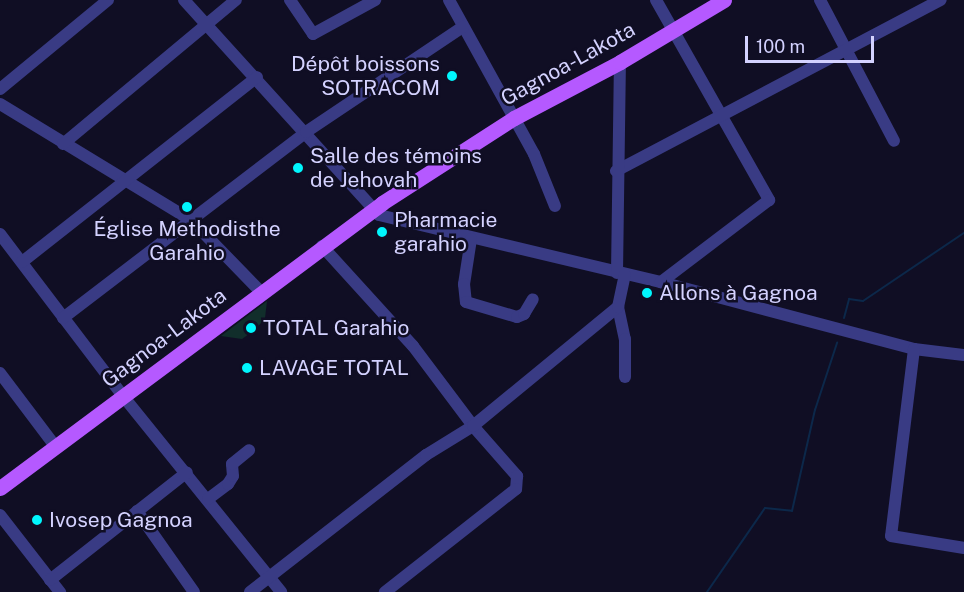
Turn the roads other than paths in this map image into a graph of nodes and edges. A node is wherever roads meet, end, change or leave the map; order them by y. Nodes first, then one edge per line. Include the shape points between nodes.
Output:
1 (108, 0) edge
2 (184, 0) edge
3 (236, 0) edge
4 (290, 0) edge
5 (375, 0) edge
6 (448, 0) edge
7 (656, 0) edge
8 (724, 0) edge
9 (820, 0) edge
10 (941, 0) edge
11 (206, 23) junction
12 (463, 27) junction
13 (671, 28) junction
14 (846, 49) junction
15 (620, 62) junction
16 (256, 77) junction
17 (0, 89) edge
18 (0, 104) edge
19 (719, 117) junction
20 (514, 118) junction
21 (306, 132) junction
22 (894, 141) dead end
23 (63, 144) junction
24 (616, 171) junction
25 (128, 181) junction
26 (555, 206) dead end
27 (374, 210) junction
28 (191, 220) junction
29 (0, 234) edge
30 (471, 239) junction
31 (322, 246) junction
32 (22, 262) junction
33 (621, 274) junction
34 (661, 282) junction
35 (260, 291) junction
36 (533, 299) dead end
37 (618, 307) junction
38 (63, 318) junction
39 (914, 349) junction
40 (964, 355) edge
41 (0, 373) edge
42 (625, 377) dead end
43 (123, 396) junction
44 (473, 426) junction
45 (55, 446) junction
46 (249, 450) dead end
47 (187, 472) junction
48 (0, 488) edge
49 (208, 499) junction
50 (137, 512) junction
51 (0, 515) edge
52 (964, 548) edge
53 (270, 577) junction
54 (50, 580) junction
55 (60, 592) edge
56 (194, 592) edge
57 (250, 592) edge
58 (282, 592) edge
59 (385, 592) edge

1 - 17 street
2 - 11 street
3 - 11 street
4 - 5 street via 313,34
6 - 12 street
7 - 13 street
8 - 13 main road, Gagnoa-Lakota
9 - 14 street
10 - 14 street
11 - 16 street
11 - 23 street
12 - 20 street
12 - 21 street
13 - 15 main road, Gagnoa-Lakota
13 - 19 street
14 - 19 street
14 - 22 street
15 - 20 main road, Gagnoa-Lakota
15 - 24 street
16 - 21 street
16 - 25 street
18 - 23 street
19 - 24 street
19 - 34 street via 769,200
20 - 26 street
20 - 27 main road, Gagnoa-Lakota
21 - 27 street
21 - 28 street
23 - 25 street
24 - 33 street
25 - 28 street
25 - 32 street
27 - 30 street via 379,215
27 - 31 main road, Gagnoa-Lakota
28 - 35 street
28 - 38 street
29 - 32 street
30 - 33 street
30 - 36 street via 464,284 466,302 517,317 524,314
31 - 35 main road, Gagnoa-Lakota
31 - 44 street via 412,346
32 - 38 street
33 - 34 street
33 - 37 street
34 - 39 street
35 - 43 main road, Gagnoa-Lakota
37 - 42 street via 625,339
37 - 44 street
38 - 43 street
39 - 40 street
39 - 52 street via 891,536
41 - 45 street
43 - 45 main road, Gagnoa-Lakota
43 - 47 street
44 - 53 street via 426,455
44 - 59 street via 517,476 516,489
45 - 48 main road, Gagnoa-Lakota
46 - 49 street via 232,464 233,476 228,484
47 - 49 street
47 - 50 street
49 - 53 street
50 - 54 street
50 - 56 street
51 - 54 street
53 - 57 street
53 - 58 street
54 - 55 street

